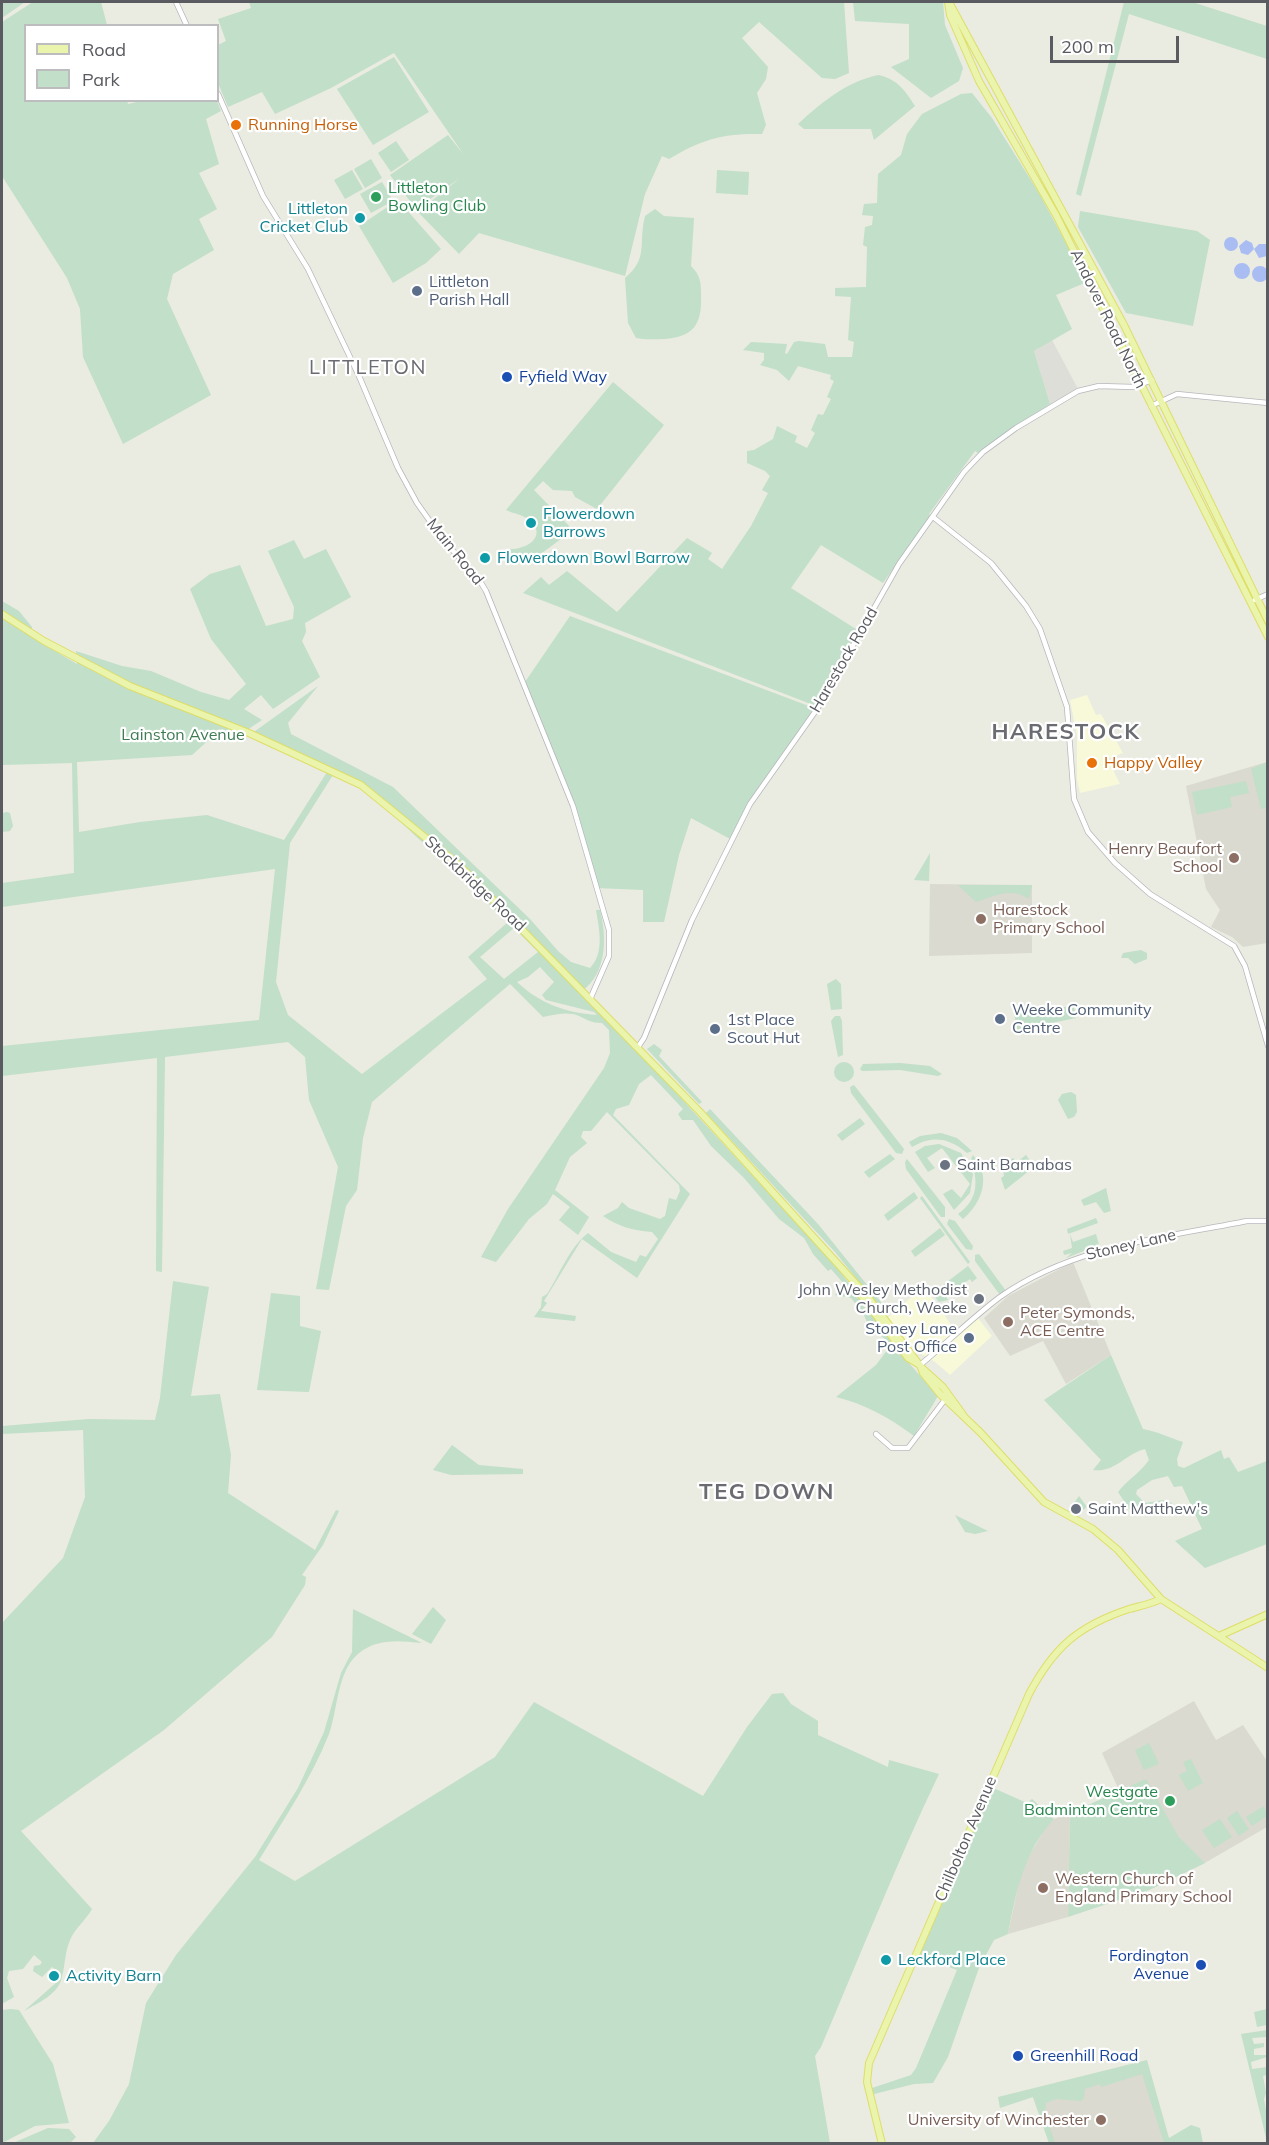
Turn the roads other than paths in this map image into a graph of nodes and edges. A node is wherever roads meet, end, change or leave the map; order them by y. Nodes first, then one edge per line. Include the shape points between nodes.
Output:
1 (176, 2) edge
2 (949, 2) edge
3 (187, 24) edge
4 (219, 96) edge
5 (1152, 380) junction
6 (1141, 386) junction
7 (1161, 400) junction
8 (1268, 403) edge
9 (1151, 406) junction
10 (933, 517) junction
11 (1268, 594) edge
12 (1257, 599) junction
13 (1250, 602) junction
14 (2, 614) edge
15 (1268, 621) edge
16 (1268, 638) edge
17 (591, 997) junction
18 (1268, 1046) edge
19 (638, 1047) junction
20 (1268, 1221) edge
21 (920, 1365) junction
22 (947, 1397) junction
23 (876, 1434) dead end
24 (1161, 1599) junction
25 (1268, 1614) edge
26 (1219, 1636) junction
27 (1268, 1668) edge
28 (882, 2144) edge

1 - 3 street
2 - 5 main road, Andover Road North
2 - 6 main road, Andover Road North via 950,15 979,81 1056,215
4 - 17 street, Main Road via 263,196 313,279 398,468 444,541 486,591 576,814 609,930 609,956
5 - 6 street, Harestock Road
5 - 7 main road, Andover Road North
6 - 9 main road, Andover Road North
6 - 10 street, Harestock Road via 1099,386 1078,391 1016,428 964,472
7 - 8 street via 1185,394
7 - 9 street
7 - 12 main road, Andover Road North
9 - 13 main road, Andover Road North
10 - 18 street via 991,563 1040,628 1067,707 1074,799 1088,832 1150,894 1226,939 1239,952
10 - 19 street, Harestock Road via 899,564 817,709 750,804 692,920
11 - 12 street
12 - 13 street
12 - 15 main road, Andover Road North
13 - 16 main road, Andover Road North
14 - 17 main road, Stockbridge Road via 130,686 249,733 361,784 459,865
17 - 19 main road, Stockbridge Road
19 - 21 main road, Stockbridge Road via 872,1303
20 - 21 street, Stoney Lane via 1247,1221 1112,1247 1060,1264 999,1299
21 - 22 main road, Stockbridge Road
22 - 23 street via 908,1448 892,1448
22 - 24 main road, Stockbridge Road via 1035,1494 1093,1529 1118,1550
24 - 26 main road, Stockbridge Road
24 - 28 main road, Chilbolton Avenue via 1083,1629 1047,1662 1033,1688 868,2063 867,2082
25 - 26 main road
26 - 27 main road, Stockbridge Road

